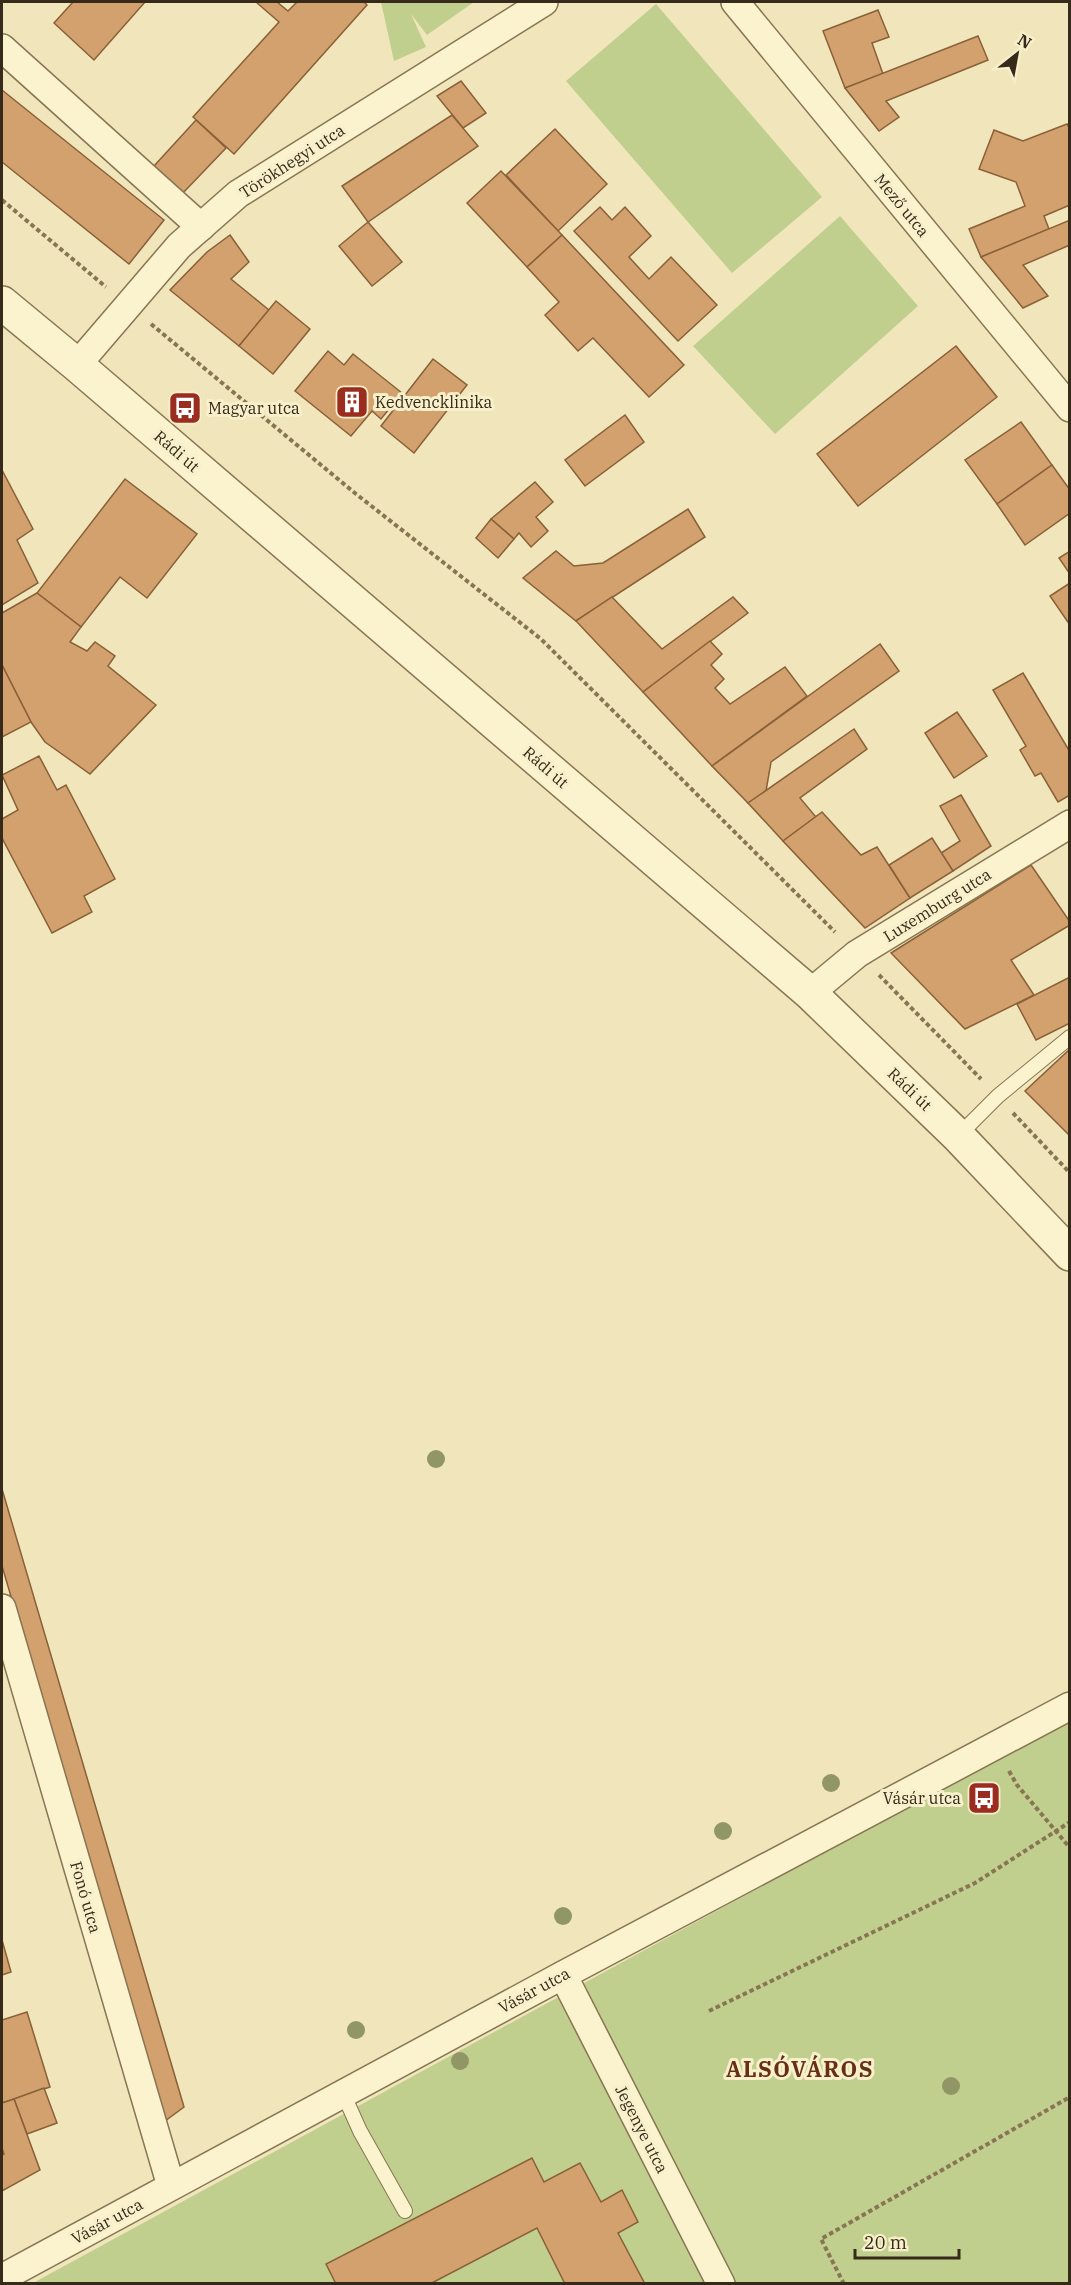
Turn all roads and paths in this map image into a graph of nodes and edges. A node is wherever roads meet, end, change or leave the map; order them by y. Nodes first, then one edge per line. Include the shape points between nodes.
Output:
1 (544, 2) edge
2 (735, 2) edge
3 (2, 48) edge
4 (2, 200) edge
5 (201, 227) junction
6 (2, 303) edge
7 (128, 305) junction
8 (77, 365) junction
9 (1070, 408) edge
10 (1070, 824) edge
11 (858, 954) junction
12 (810, 993) junction
13 (1070, 1037) edge
14 (998, 1096) junction
15 (958, 1136) junction
16 (1070, 1173) edge
17 (1070, 1254) edge
18 (2, 1608) edge
19 (1070, 1706) edge
20 (1017, 1785) dead end
21 (1070, 1822) edge
22 (1055, 1830) junction
23 (1070, 1848) edge
24 (563, 1974) junction
25 (709, 2011) dead end
26 (344, 2093) junction
27 (1070, 2097) edge
28 (171, 2186) junction
29 (405, 2211) dead end
30 (2, 2278) edge
31 (721, 2283) edge
32 (844, 2283) edge

1 - 5 street, Törökhegyi utca via 238,194
2 - 9 street, Mező utca
3 - 5 street
4 - 7 path
5 - 7 street, Törökhegyi utca via 179,246
6 - 8 street, Rádi út
7 - 8 street, Törökhegyi utca
7 - 11 path via 356,494 541,639
8 - 12 street, Rádi út
10 - 11 street, Luxemburg utca
11 - 12 street, Luxemburg utca
11 - 14 path
12 - 15 street, Rádi út
13 - 14 lane
14 - 15 lane
14 - 16 path
15 - 17 street, Rádi út
18 - 28 street, Fonó utca
19 - 24 street, Vásár utca
20 - 22 path
21 - 22 path
22 - 23 path
22 - 25 path via 975,1883
24 - 26 street, Vásár utca
24 - 31 street, Jegenye utca
26 - 28 street, Vásár utca
26 - 29 lane via 360,2131
27 - 32 path via 821,2240
28 - 30 street, Vásár utca

